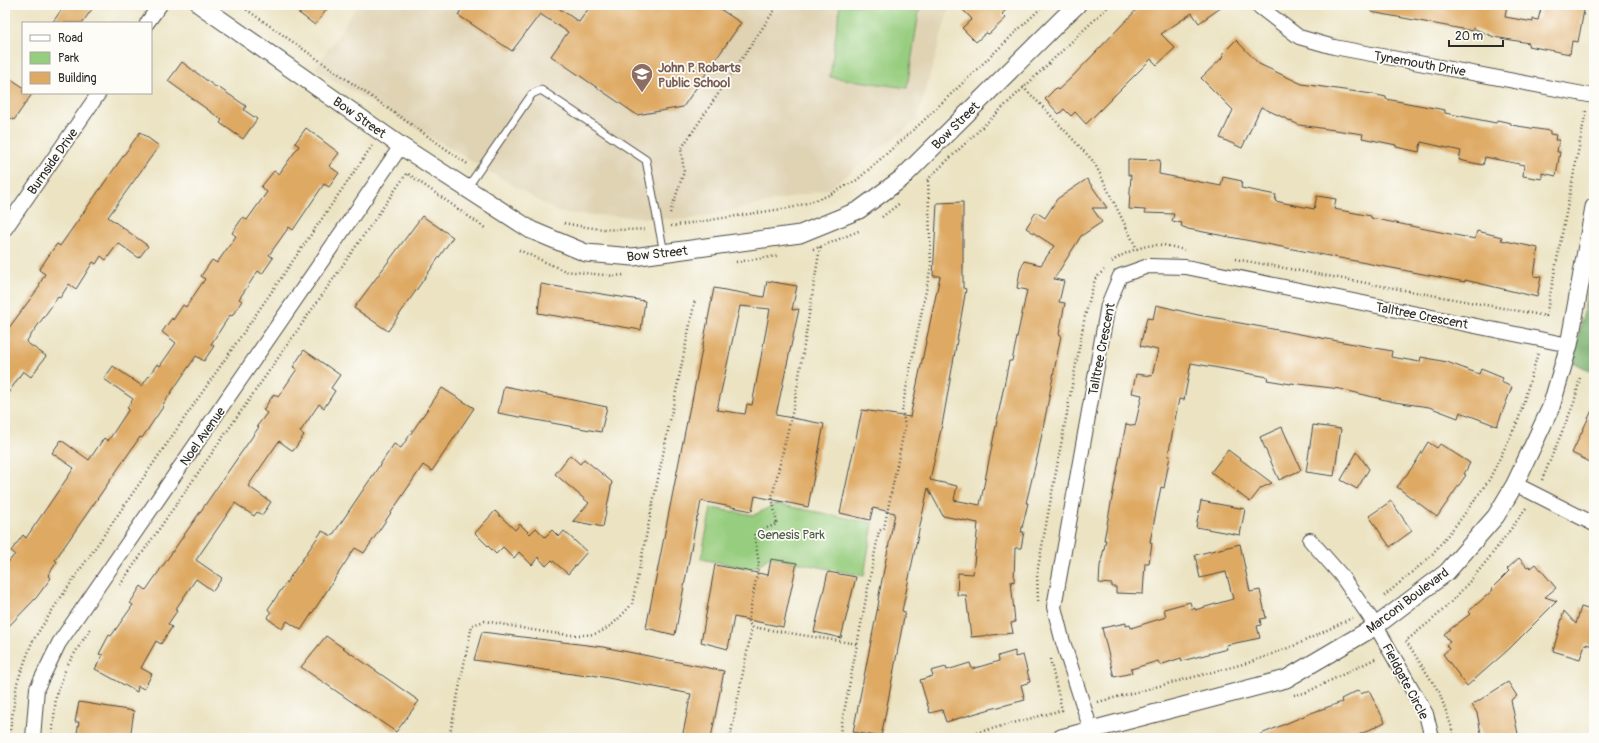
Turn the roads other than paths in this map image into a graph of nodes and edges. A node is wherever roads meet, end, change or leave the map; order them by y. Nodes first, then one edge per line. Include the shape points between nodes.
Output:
1 (160, 5) edge
2 (200, 5) edge
3 (1078, 5) edge
4 (1257, 5) edge
5 (148, 22) edge
6 (98, 94) edge
7 (1594, 96) edge
8 (401, 146) junction
9 (467, 188) junction
10 (1594, 207) edge
11 (5, 229) edge
12 (664, 253) junction
13 (1569, 345) junction
14 (1515, 484) junction
15 (1594, 524) edge
16 (1310, 540) dead end
17 (1376, 626) junction
18 (1091, 730) junction
19 (33, 738) edge
20 (1061, 738) edge
21 (1432, 738) edge

1 - 5 street
2 - 8 street, Bow Street
3 - 12 street, Bow Street via 1062,18 901,180 859,210 800,234
4 - 7 street, Tynemouth Drive via 1299,37 1334,48
6 - 11 street, Burnside Drive
8 - 9 street, Bow Street
8 - 19 street, Noel Avenue via 60,644 37,688
9 - 12 street, Bow Street via 531,230 586,253 633,257
9 - 12 lane via 532,94 541,90 646,160
10 - 13 street, Marconi Boulevard
13 - 14 street, Marconi Boulevard via 1551,407
13 - 18 street, Talltree Crescent via 1186,267 1148,266 1120,276 1108,306 1054,607
14 - 15 street
14 - 17 street, Marconi Boulevard via 1496,516 1447,572
16 - 17 street, Fieldgate Circle via 1340,574
17 - 18 street, Marconi Boulevard via 1286,679
17 - 21 street, Fieldgate Circle via 1426,714
18 - 20 street, Marconi Boulevard

